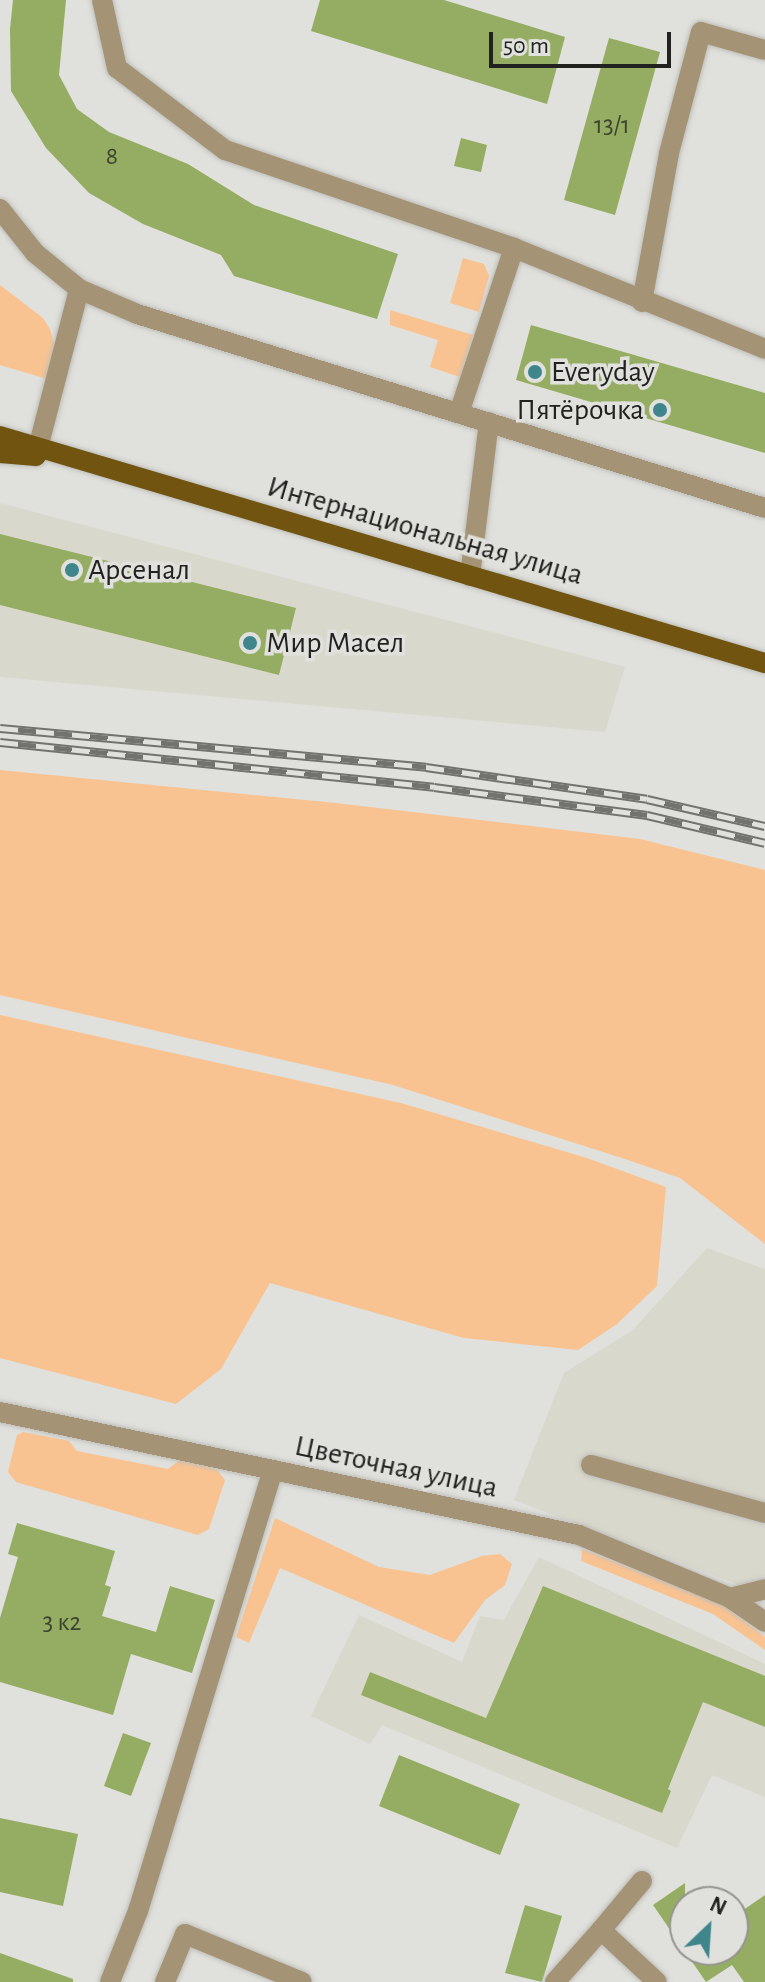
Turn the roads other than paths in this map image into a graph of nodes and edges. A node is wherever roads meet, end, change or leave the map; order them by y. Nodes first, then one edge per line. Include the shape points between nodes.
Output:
1 (102, 0) edge
2 (765, 50) edge
3 (0, 209) edge
4 (514, 248) junction
5 (79, 289) junction
6 (642, 302) junction
7 (765, 349) edge
8 (459, 413) junction
9 (489, 422) junction
10 (0, 436) edge
11 (38, 448) junction
12 (0, 453) edge
13 (67, 458) junction
14 (765, 508) edge
15 (470, 576) junction
16 (765, 663) edge
17 (0, 1412) edge
18 (591, 1465) dead end
19 (272, 1472) junction
20 (765, 1513) edge
21 (765, 1589) edge
22 (730, 1598) junction
23 (765, 1622) edge
24 (642, 1881) dead end
25 (601, 1930) junction
26 (110, 1982) edge
27 (165, 1982) edge
28 (302, 1982) edge
29 (555, 1982) edge
30 (657, 1982) edge

1 - 4 street via 117,68 225,150
2 - 6 street via 701,32 669,153
3 - 5 street via 35,253
4 - 6 street
4 - 8 street
5 - 8 street via 137,314
5 - 11 street
6 - 7 street
8 - 9 street
9 - 14 street
9 - 15 street
10 - 11 main road, Интернациональная улица
11 - 13 main road, Интернациональная улица
12 - 13 main road, Интернациональная улица
13 - 15 main road, Интернациональная улица
15 - 16 main road, Интернациональная улица
17 - 19 street, Цветочная улица
18 - 20 street
19 - 22 street, Цветочная улица via 579,1535
19 - 26 street via 138,1911
21 - 22 street
22 - 23 street, Цветочная улица
24 - 25 street
25 - 29 street
25 - 30 street
27 - 28 street via 185,1934

